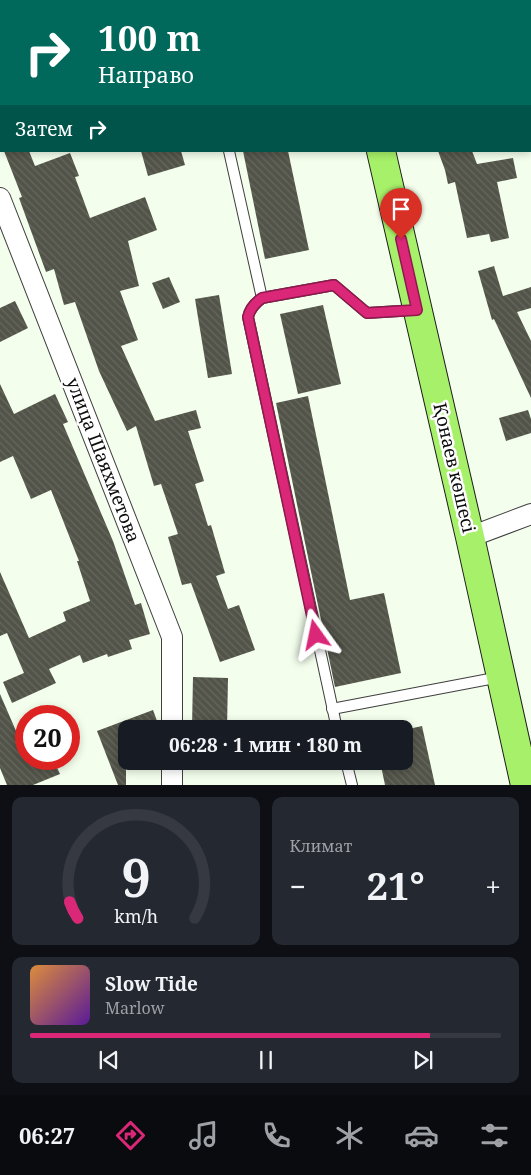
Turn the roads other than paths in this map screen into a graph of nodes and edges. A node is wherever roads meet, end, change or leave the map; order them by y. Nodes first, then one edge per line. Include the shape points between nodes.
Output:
1 (229, 152) edge
2 (381, 152) edge
3 (0, 198) edge
4 (262, 298) junction
5 (417, 310) junction
6 (531, 514) edge
7 (470, 537) junction
8 (500, 677) junction
9 (332, 709) junction
10 (172, 720) edge
11 (335, 720) edge
12 (172, 770) edge
13 (348, 770) edge
14 (172, 785) edge
15 (352, 785) edge
16 (525, 785) edge

1 - 4 lane
2 - 5 main road, Қонаев көшесі
3 - 10 street, улица Шаяхметова via 172,637
4 - 5 lane via 334,285 367,313
4 - 9 lane via 249,310 248,317
5 - 7 main road, Қонаев көшесі
6 - 7 street
7 - 8 main road, Қонаев көшесі
8 - 9 lane
8 - 16 main road, Қонаев көшесі
9 - 11 lane
12 - 14 street
13 - 15 lane

